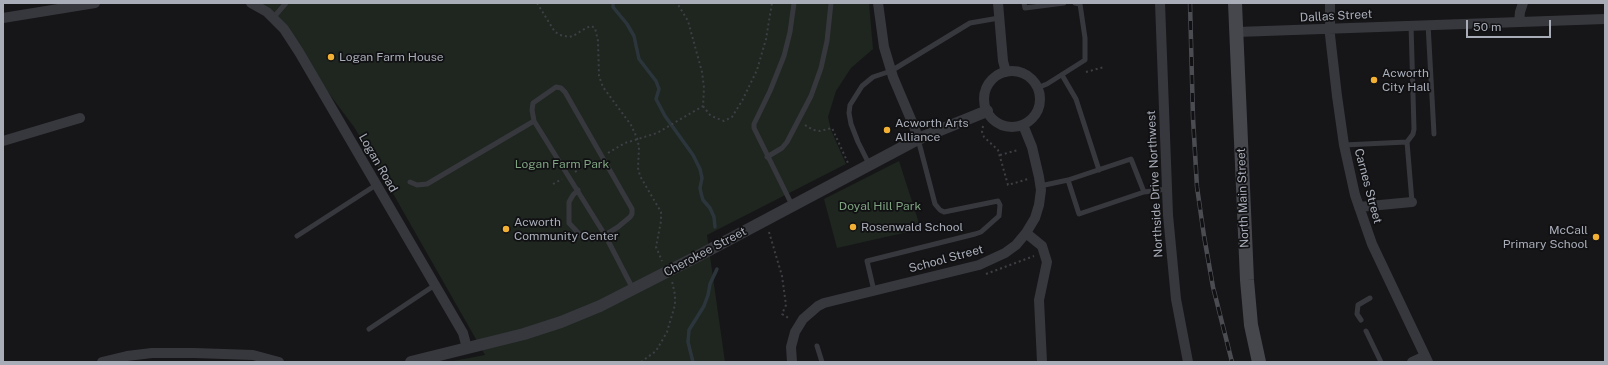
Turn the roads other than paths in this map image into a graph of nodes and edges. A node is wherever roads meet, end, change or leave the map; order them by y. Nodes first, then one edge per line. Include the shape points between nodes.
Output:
1 (95, 3) edge
2 (251, 3) edge
3 (286, 3) edge
4 (794, 3) edge
5 (831, 3) edge
6 (878, 3) edge
7 (998, 3) edge
8 (1024, 3) edge
9 (1064, 3) edge
10 (1075, 3) edge
11 (1160, 3) edge
12 (1235, 3) edge
13 (1330, 3) edge
14 (1523, 3) edge
15 (3, 18) edge
16 (273, 18) junction
17 (999, 18) junction
18 (1605, 19) edge
19 (1519, 22) junction
20 (1428, 24) junction
21 (1411, 25) junction
22 (1330, 30) junction
23 (1236, 32) junction
24 (891, 71) junction
25 (1006, 72) junction
26 (1062, 75) junction
27 (1037, 88) junction
28 (987, 111) junction
29 (80, 118) dead end
30 (534, 121) junction
31 (1023, 125) junction
32 (1434, 134) dead end
33 (918, 140) junction
34 (3, 141) edge
35 (1407, 142) junction
36 (1344, 145) junction
37 (767, 157) junction
38 (869, 165) junction
39 (1099, 170) junction
40 (1068, 180) junction
41 (410, 182) dead end
42 (376, 185) junction
43 (1040, 186) junction
44 (1167, 189) junction
45 (578, 190) junction
46 (1144, 192) junction
47 (1412, 202) joint
48 (792, 205) junction
49 (1359, 206) junction
50 (1026, 233) junction
51 (605, 235) junction
52 (297, 236) dead end
53 (435, 286) junction
54 (633, 289) junction
55 (874, 291) junction
56 (1370, 298) dead end
57 (1360, 320) dead end
58 (369, 328) dead end
59 (1366, 331) dead end
60 (817, 346) dead end
61 (467, 348) junction
62 (1426, 359) edge
63 (102, 362) edge
64 (279, 362) edge
65 (411, 362) edge
66 (792, 362) edge
67 (822, 362) edge
68 (1042, 362) edge
69 (1188, 362) edge
70 (1259, 362) edge
71 (1381, 362) edge
72 (1412, 362) edge

1 - 15 street
2 - 16 street, Logan Road
3 - 16 lane
4 - 37 lane via 784,56 754,124
5 - 37 lane via 827,41 811,96 787,142
6 - 24 street via 884,47
7 - 17 street
8 - 9 lane via 1025,8
10 - 26 lane via 1080,4 1086,60
11 - 44 street, Northside Drive Northwest
12 - 23 main road, North Main Street
13 - 22 street, Carnes Street
14 - 19 street
16 - 42 street, Logan Road via 284,29 299,52
17 - 24 lane via 970,23
17 - 25 street
18 - 19 street, Dallas Street
19 - 20 street, Dallas Street
20 - 21 street, Dallas Street
20 - 32 lane
21 - 22 street, Dallas Street
21 - 35 lane via 1414,129
22 - 23 street, Dallas Street
22 - 36 street, Carnes Street
23 - 70 main road, North Main Street via 1247,280 1251,325
24 - 33 street
24 - 38 lane via 867,81 850,105 851,124
25 - 27 street via 1023,74 1030,78
25 - 28 street via 998,75 987,87 984,95
26 - 27 lane
26 - 39 lane via 1076,99
27 - 31 street via 1040,103 1037,112
28 - 31 street via 991,118 1002,125
28 - 33 street, Cherokee Street
29 - 34 street
30 - 41 lane via 427,184 417,185
30 - 45 lane
30 - 51 lane via 533,103 556,87 561,88 632,209 630,217
31 - 43 street, School Street via 1032,147
33 - 38 street, Cherokee Street
33 - 55 lane via 935,204 940,210 944,212 998,201 999,216 981,232 867,261
35 - 36 lane
35 - 47 lane
36 - 49 street, Carnes Street
37 - 48 lane
38 - 48 street, Cherokee Street
39 - 40 lane
39 - 46 lane via 1131,159
40 - 43 lane
40 - 46 lane via 1079,214
42 - 52 lane
42 - 53 street, Logan Road
43 - 50 street, School Street via 1039,205
44 - 46 lane
44 - 69 street, Northside Drive Northwest via 1173,279
45 - 51 lane
45 - 51 lane via 569,202 569,223 582,237 596,240
47 - 49 street
48 - 54 street, Cherokee Street
49 - 62 street, Carnes Street via 1372,244
50 - 55 street, School Street via 1016,245 979,265
50 - 68 street via 1042,246 1047,262 1039,300
51 - 54 lane
53 - 58 lane
53 - 61 street, Logan Road via 463,333
54 - 61 street, Cherokee Street via 561,322
55 - 66 street, School Street via 824,303 810,311 795,332 791,347
56 - 57 lane via 1358,306
59 - 71 lane
60 - 67 lane
61 - 65 street, Cherokee Street
62 - 72 street
63 - 64 street via 127,356 180,353 253,355

